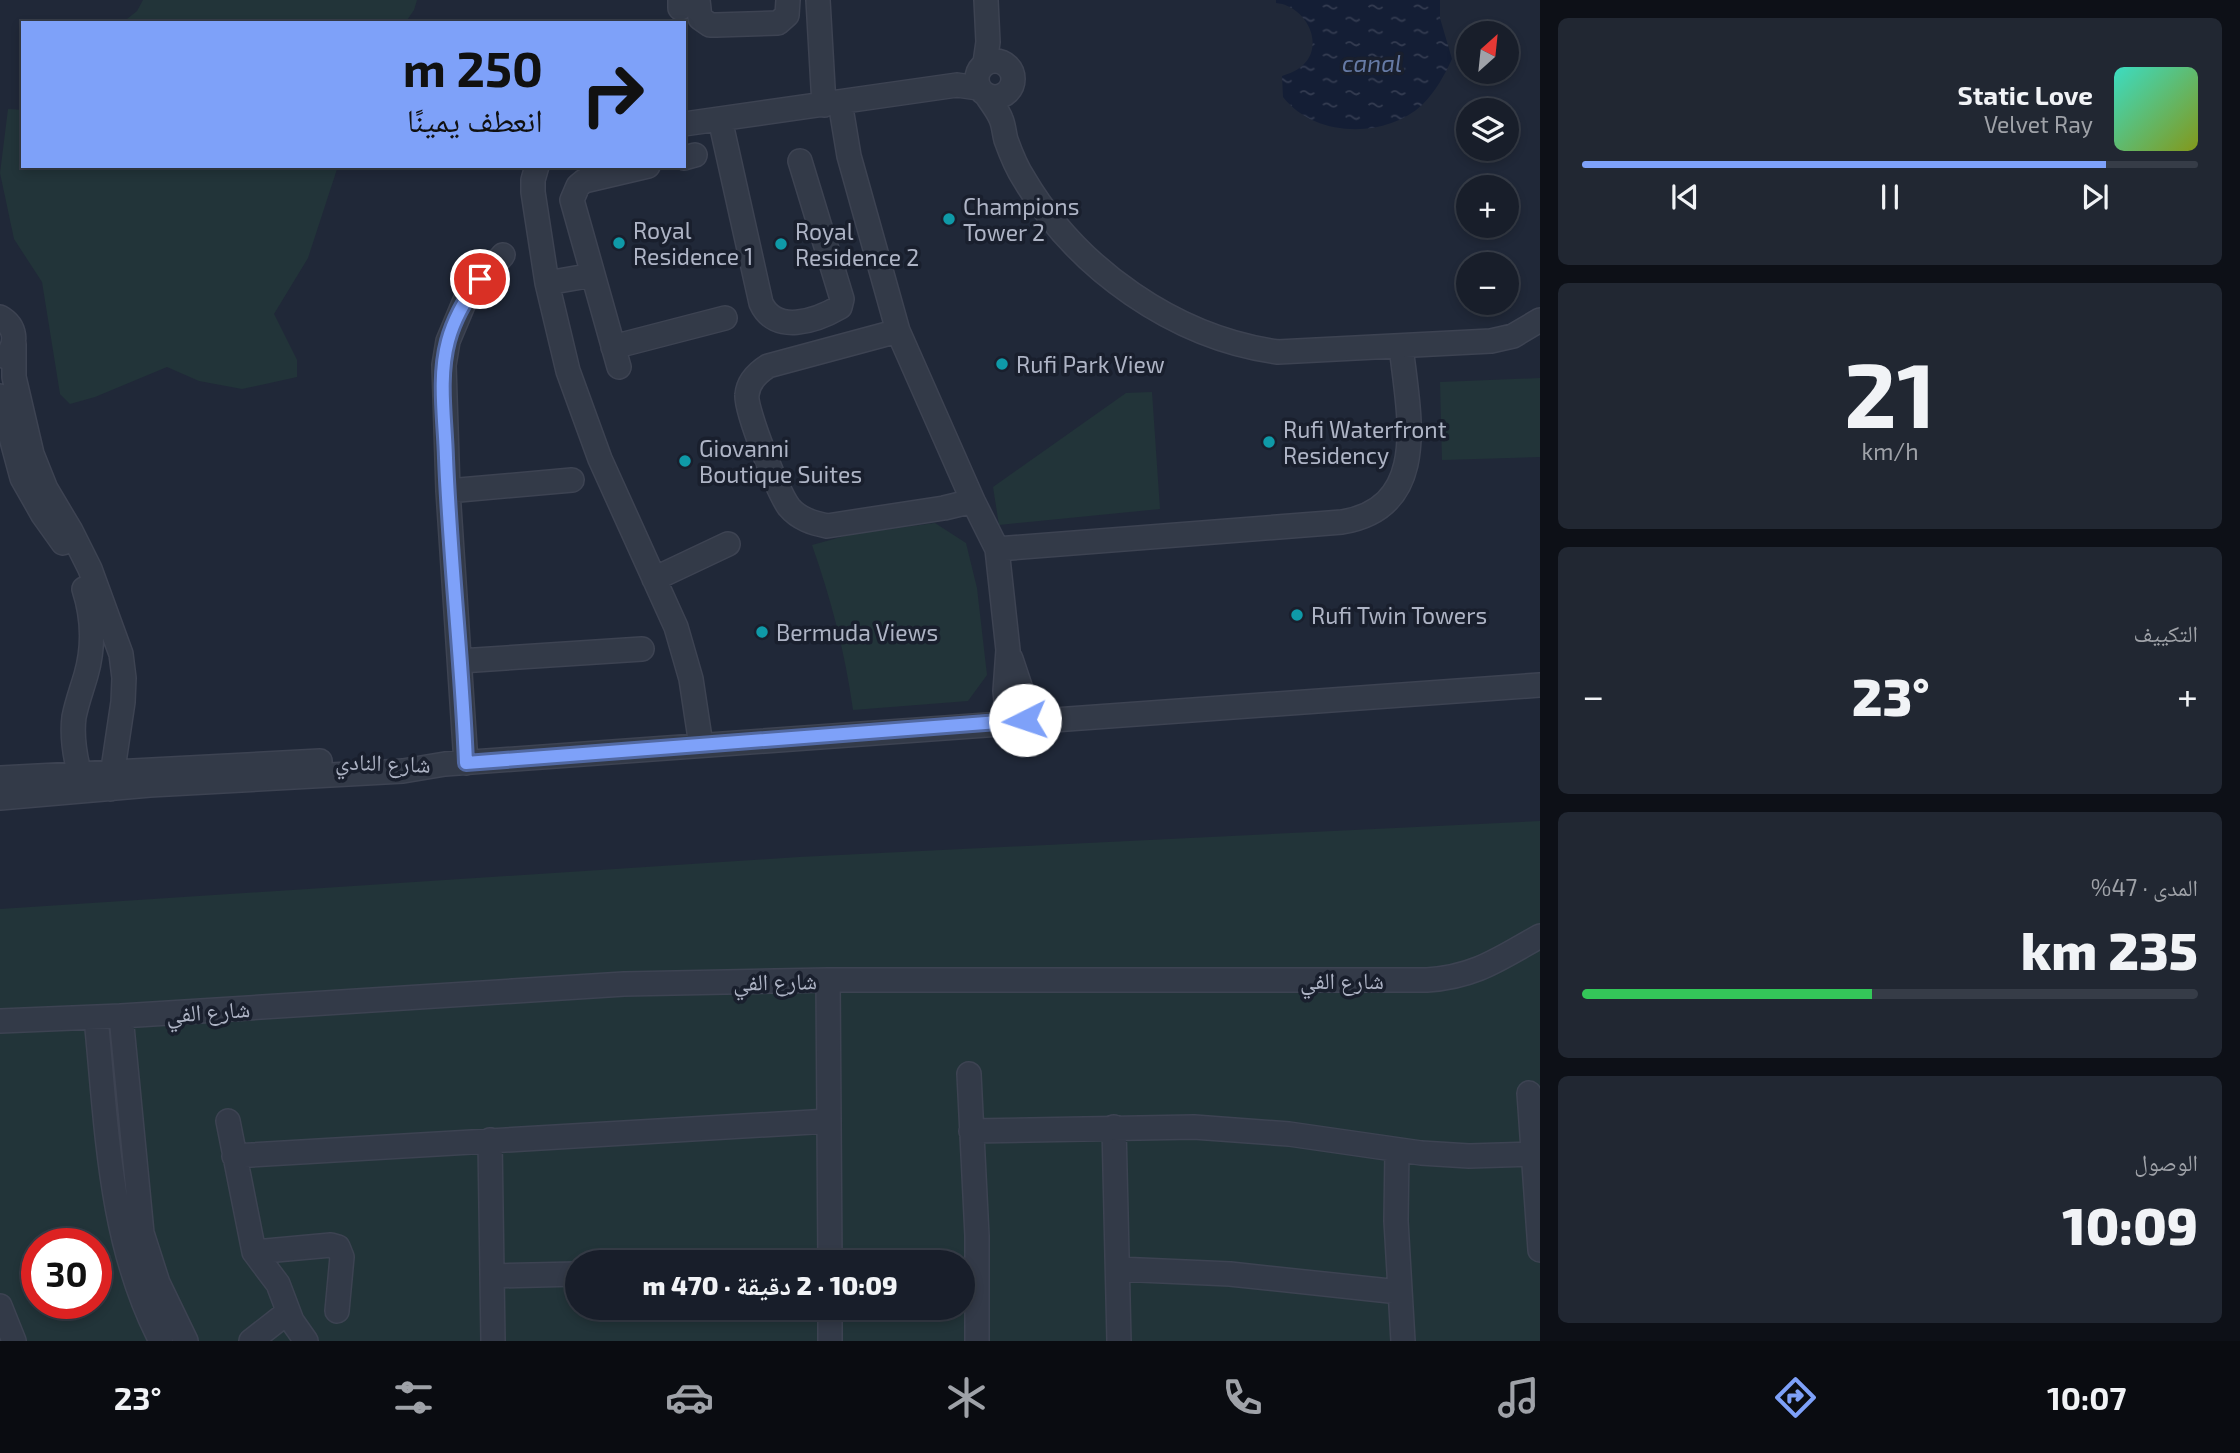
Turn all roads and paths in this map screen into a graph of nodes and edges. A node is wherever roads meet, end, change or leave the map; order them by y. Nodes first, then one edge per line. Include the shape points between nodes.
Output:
1 (986, 0) edge
2 (686, 3) edge
3 (818, 3) edge
4 (788, 5) edge
5 (985, 76) junction
6 (832, 104) junction
7 (720, 119) junction
8 (686, 124) edge
9 (800, 161) dead end
10 (536, 168) edge
11 (639, 168) edge
12 (503, 255) dead end
13 (593, 275) junction
14 (547, 283) junction
15 (1, 316) edge
16 (725, 318) dead end
17 (1540, 320) edge
18 (898, 331) junction
19 (1401, 346) junction
20 (7, 352) edge
21 (0, 396) edge
22 (572, 480) dead end
23 (447, 491) junction
24 (972, 501) junction
25 (729, 544) dead end
26 (997, 549) junction
27 (654, 579) junction
28 (642, 649) dead end
29 (460, 661) junction
30 (1538, 683) edge
31 (1016, 721) junction
32 (701, 745) junction
33 (456, 763) junction
34 (0, 778) edge
35 (112, 780) junction
36 (81, 782) junction
37 (0, 798) edge
38 (1540, 936) edge
39 (828, 980) junction
40 (121, 1016) junction
41 (96, 1018) junction
42 (0, 1021) edge
43 (969, 1074) dead end
44 (1529, 1093) dead end
45 (228, 1121) dead end
46 (829, 1121) junction
47 (1114, 1127) junction
48 (971, 1131) junction
49 (490, 1140) junction
50 (1397, 1150) junction
51 (1533, 1153) junction
52 (234, 1156) junction
53 (830, 1250) edge
54 (1540, 1250) edge
55 (254, 1252) junction
56 (1118, 1269) junction
57 (565, 1274) edge
58 (492, 1276) junction
59 (1399, 1292) junction
60 (0, 1306) edge
61 (337, 1311) dead end
62 (288, 1312) junction
63 (830, 1320) edge
64 (304, 1340) edge
65 (14, 1341) edge
66 (161, 1341) edge
67 (186, 1341) edge
68 (251, 1341) edge
69 (493, 1341) edge
70 (830, 1341) edge
71 (977, 1341) edge
72 (1119, 1341) edge
73 (1403, 1341) edge

1 - 5 street
2 - 4 street via 710,25 773,24 783,20
3 - 4 street
3 - 6 street
5 - 6 street
5 - 19 street via 1022,176 1058,227 1108,274 1164,313 1222,341 1259,349 1307,352
6 - 7 street
6 - 18 street
7 - 8 street
7 - 9 street via 761,303 773,319 786,323 832,311 840,307 842,299
10 - 14 street via 533,192
11 - 13 street via 584,181 574,192 573,208
12 - 23 street via 466,298 448,341 443,388
13 - 14 street
13 - 16 street via 616,357
14 - 27 street via 583,416
15 - 20 street via 13,330
17 - 19 street via 1513,336 1491,341
18 - 24 street
18 - 24 street via 768,366 753,378 747,406 783,497 801,517 827,526
19 - 26 street via 1410,433 1408,458 1393,494 1371,514 1342,523
20 - 35 street via 32,454 90,569 121,654 123,702
21 - 36 street via 22,478 67,548 88,599 91,645 73,735
22 - 23 street
23 - 29 street
24 - 26 street
25 - 27 street
26 - 31 street via 1007,650 1005,691
27 - 32 street via 685,653
28 - 29 street
29 - 33 street
30 - 31 street, شارع النادي
31 - 32 street, شارع النادي
32 - 33 street, شارع النادي
33 - 35 street, شارع النادي via 367,759
34 - 36 street, شارع النادي
35 - 36 street, شارع النادي
36 - 37 street, شارع النادي
38 - 39 street, شارع الفي via 1468,974 1427,980
39 - 40 street, شارع الفي via 624,984
39 - 46 street
40 - 41 street, شارع الفي
40 - 67 street via 142,1233 158,1283
41 - 42 street, شارع الفي
41 - 66 street via 121,1228 138,1289
43 - 48 street
44 - 51 street
45 - 52 street
46 - 49 street
46 - 53 street
47 - 48 street
47 - 50 street via 1241,1130
47 - 56 street
48 - 71 street
49 - 52 street
49 - 58 street
50 - 51 street via 1469,1156
50 - 59 street
51 - 54 street
52 - 55 street
55 - 61 street via 338,1247 342,1257
55 - 62 street via 278,1284
56 - 59 street via 1253,1276
56 - 72 street
57 - 58 street
58 - 69 street
59 - 73 street
60 - 65 street
62 - 64 street
62 - 68 street
63 - 70 street

